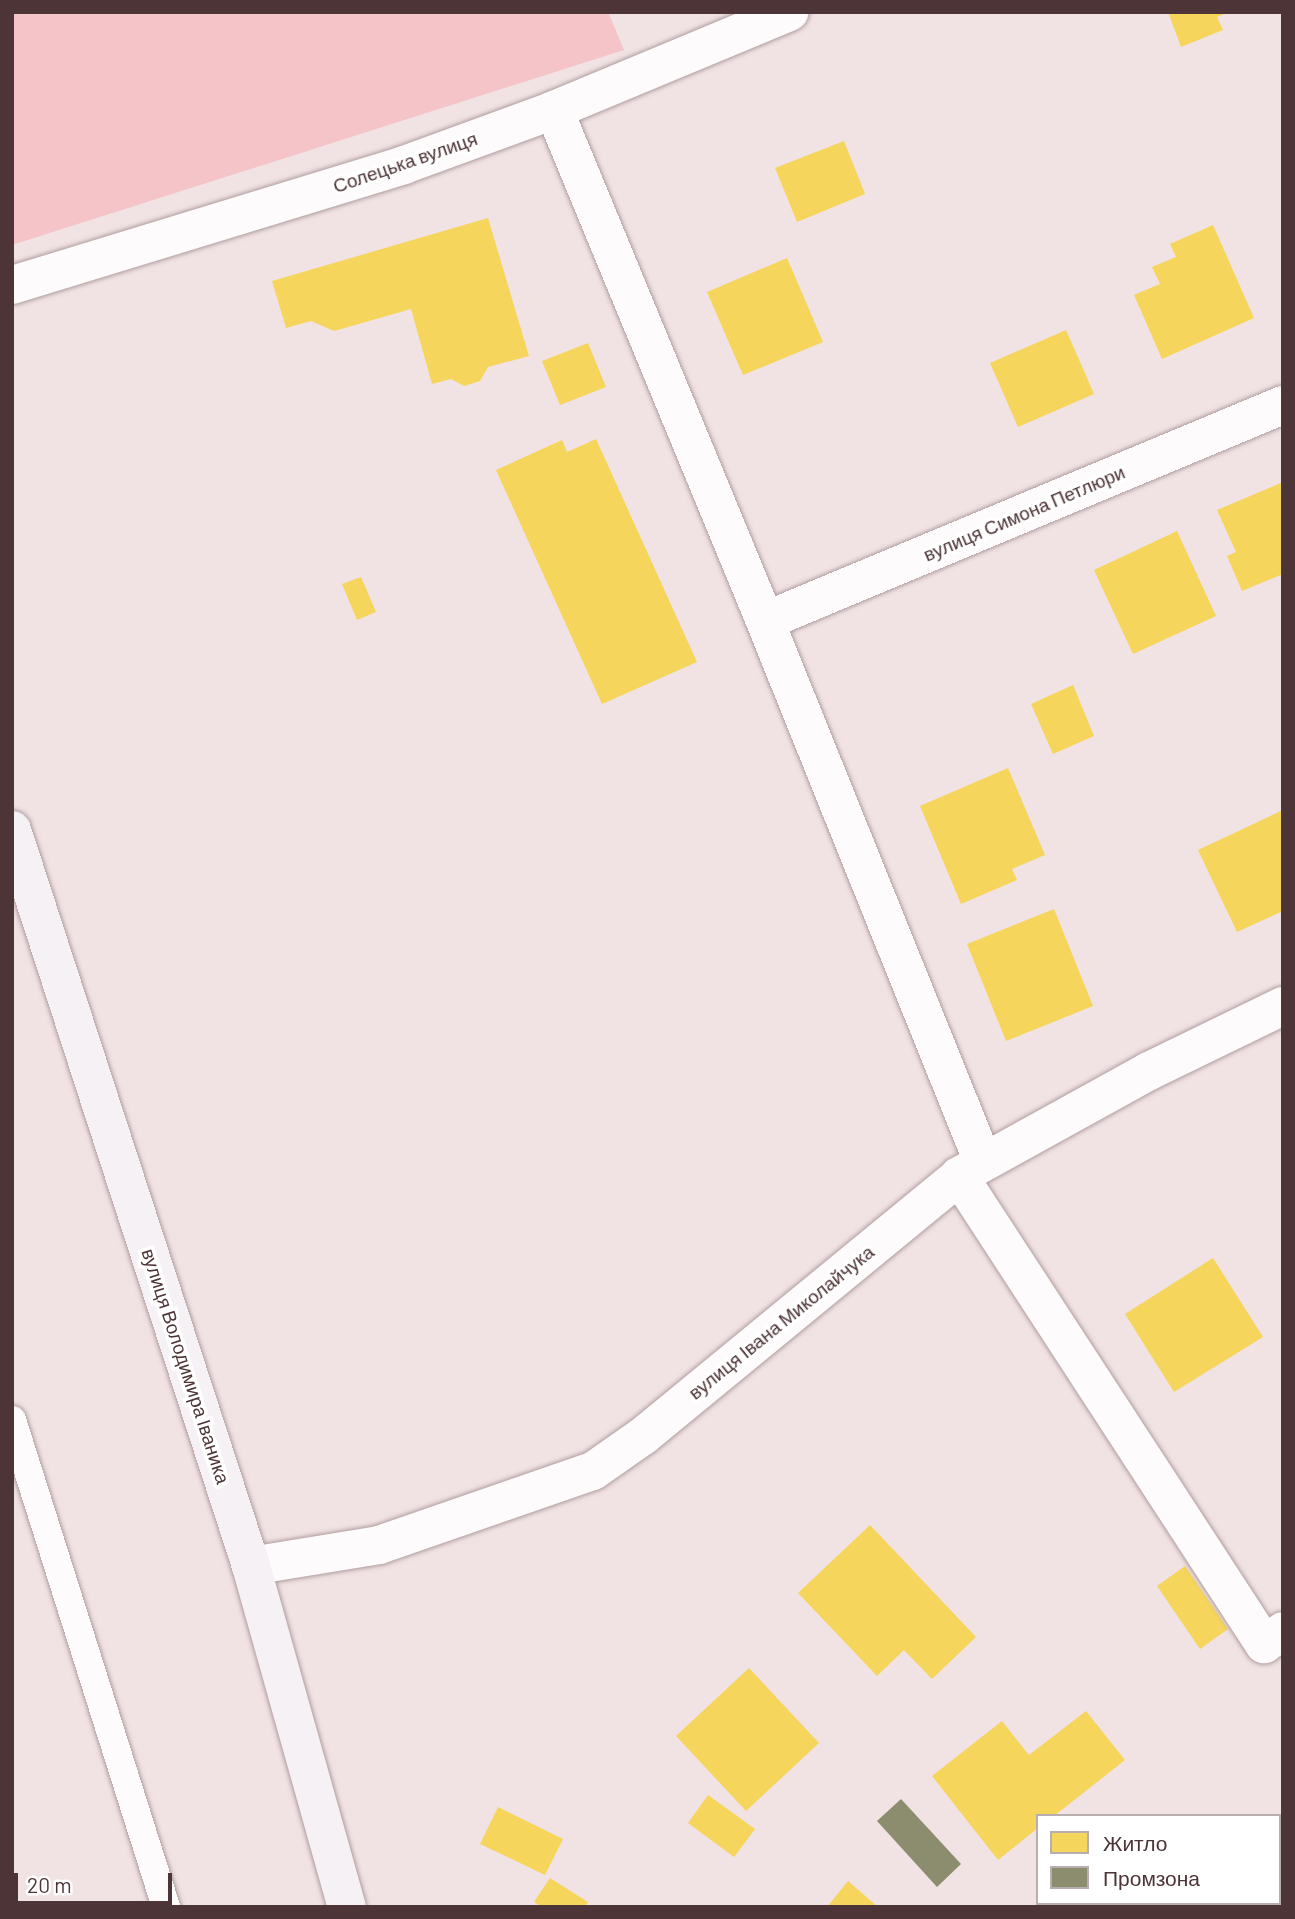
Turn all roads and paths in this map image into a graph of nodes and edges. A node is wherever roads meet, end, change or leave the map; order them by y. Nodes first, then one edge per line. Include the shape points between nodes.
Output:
1 (789, 12) edge
2 (554, 110) junction
3 (12, 285) edge
4 (1283, 405) edge
5 (765, 621) junction
6 (12, 830) edge
7 (1283, 1006) edge
8 (971, 1169) junction
9 (12, 1420) edge
10 (251, 1566) junction
11 (1283, 1631) edge
12 (166, 1907) edge
13 (347, 1907) edge

1 - 2 street, Солецька вулиця
2 - 3 street, Солецька вулиця via 404,165
2 - 5 street
4 - 5 street, вулиця Симона Петлюри
5 - 8 street
6 - 10 main road, вулиця Володимира Іваника
7 - 8 street, вулиця Івана Миколайчука via 1149,1071
8 - 10 street, вулиця Івана Миколайчука via 593,1471 379,1545
8 - 11 street via 1264,1644
9 - 12 lane
10 - 13 main road, вулиця Володимира Іваника

